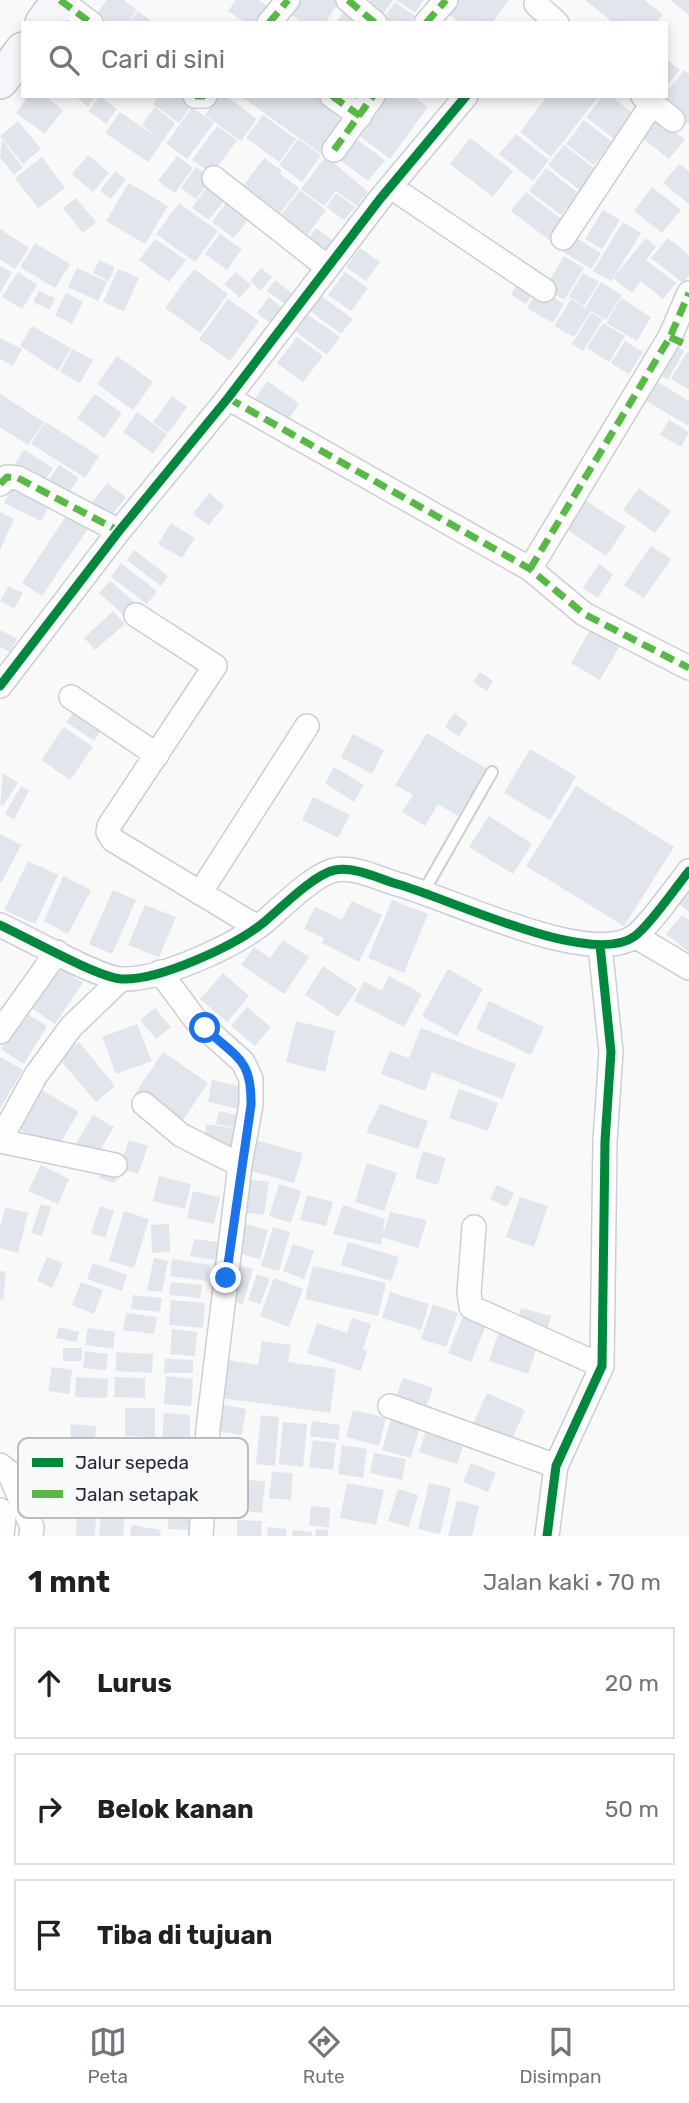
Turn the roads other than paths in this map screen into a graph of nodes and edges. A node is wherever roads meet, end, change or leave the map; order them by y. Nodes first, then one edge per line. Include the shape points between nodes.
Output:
1 (60, 0) edge
2 (288, 0) edge
3 (348, 0) edge
4 (446, 0) edge
5 (537, 10) edge
6 (44, 21) edge
7 (88, 21) edge
8 (271, 21) edge
9 (373, 21) edge
10 (428, 21) edge
11 (555, 21) edge
12 (21, 53) edge
13 (0, 81) edge
14 (335, 98) edge
15 (372, 98) edge
16 (464, 98) edge
17 (648, 100) edge
18 (360, 116) junction
19 (673, 120) dead end
20 (334, 150) dead end
21 (214, 177) dead end
22 (391, 187) junction
23 (563, 238) dead end
24 (327, 267) junction
25 (544, 290) dead end
26 (689, 293) edge
27 (680, 341) edge
28 (228, 398) junction
29 (0, 484) edge
30 (119, 531) junction
31 (530, 569) junction
32 (136, 615) dead end
33 (689, 668) edge
34 (4, 674) edge
35 (71, 697) dead end
36 (307, 726) dead end
37 (157, 755) junction
38 (492, 772) dead end
39 (689, 871) edge
40 (424, 891) junction
41 (200, 893) junction
42 (0, 925) edge
43 (257, 927) junction
44 (635, 936) junction
45 (600, 945) junction
46 (57, 952) junction
47 (689, 968) edge
48 (160, 972) junction
49 (121, 979) junction
50 (0, 1032) edge
51 (144, 1104) dead end
52 (0, 1140) edge
53 (115, 1165) dead end
54 (240, 1165) junction
55 (474, 1227) dead end
56 (602, 1366) junction
57 (390, 1406) dead end
58 (207, 1438) edge
59 (0, 1465) edge
60 (556, 1466) junction
61 (18, 1494) edge
62 (0, 1510) edge
63 (28, 1518) edge
64 (202, 1518) edge
65 (2, 1536) edge
66 (31, 1536) edge
67 (201, 1536) edge
68 (547, 1536) edge

1 - 6 main road
1 - 7 street
2 - 8 street
3 - 9 street
4 - 10 street
5 - 11 street via 536,5
12 - 13 main road
14 - 18 street
15 - 18 street
16 - 22 street
17 - 19 street
17 - 23 street
18 - 20 street
21 - 24 street
22 - 24 street
22 - 25 street
24 - 28 street
26 - 27 street
27 - 31 street
28 - 30 street
28 - 31 street
29 - 30 street via 7,477 18,478
30 - 34 street
31 - 33 street via 584,614
32 - 37 street via 215,666
35 - 37 street
36 - 41 street
37 - 41 street via 108,832 113,840
38 - 40 lane
39 - 44 street
40 - 43 street via 335,870 314,881
40 - 45 street via 560,942
41 - 43 street
42 - 46 street
43 - 48 street via 188,964
44 - 45 street via 613,946
44 - 47 street
45 - 56 street via 611,1052
46 - 49 street
46 - 50 street
48 - 49 street
48 - 54 street via 195,1019 247,1068 251,1105
49 - 52 street via 71,1027 36,1075
51 - 54 street via 181,1135
52 - 53 street
54 - 58 street
55 - 56 street via 471,1307
56 - 60 street
57 - 60 street
59 - 61 street via 9,1472
60 - 68 street
62 - 65 street via 4,1516
63 - 66 street
64 - 67 street

